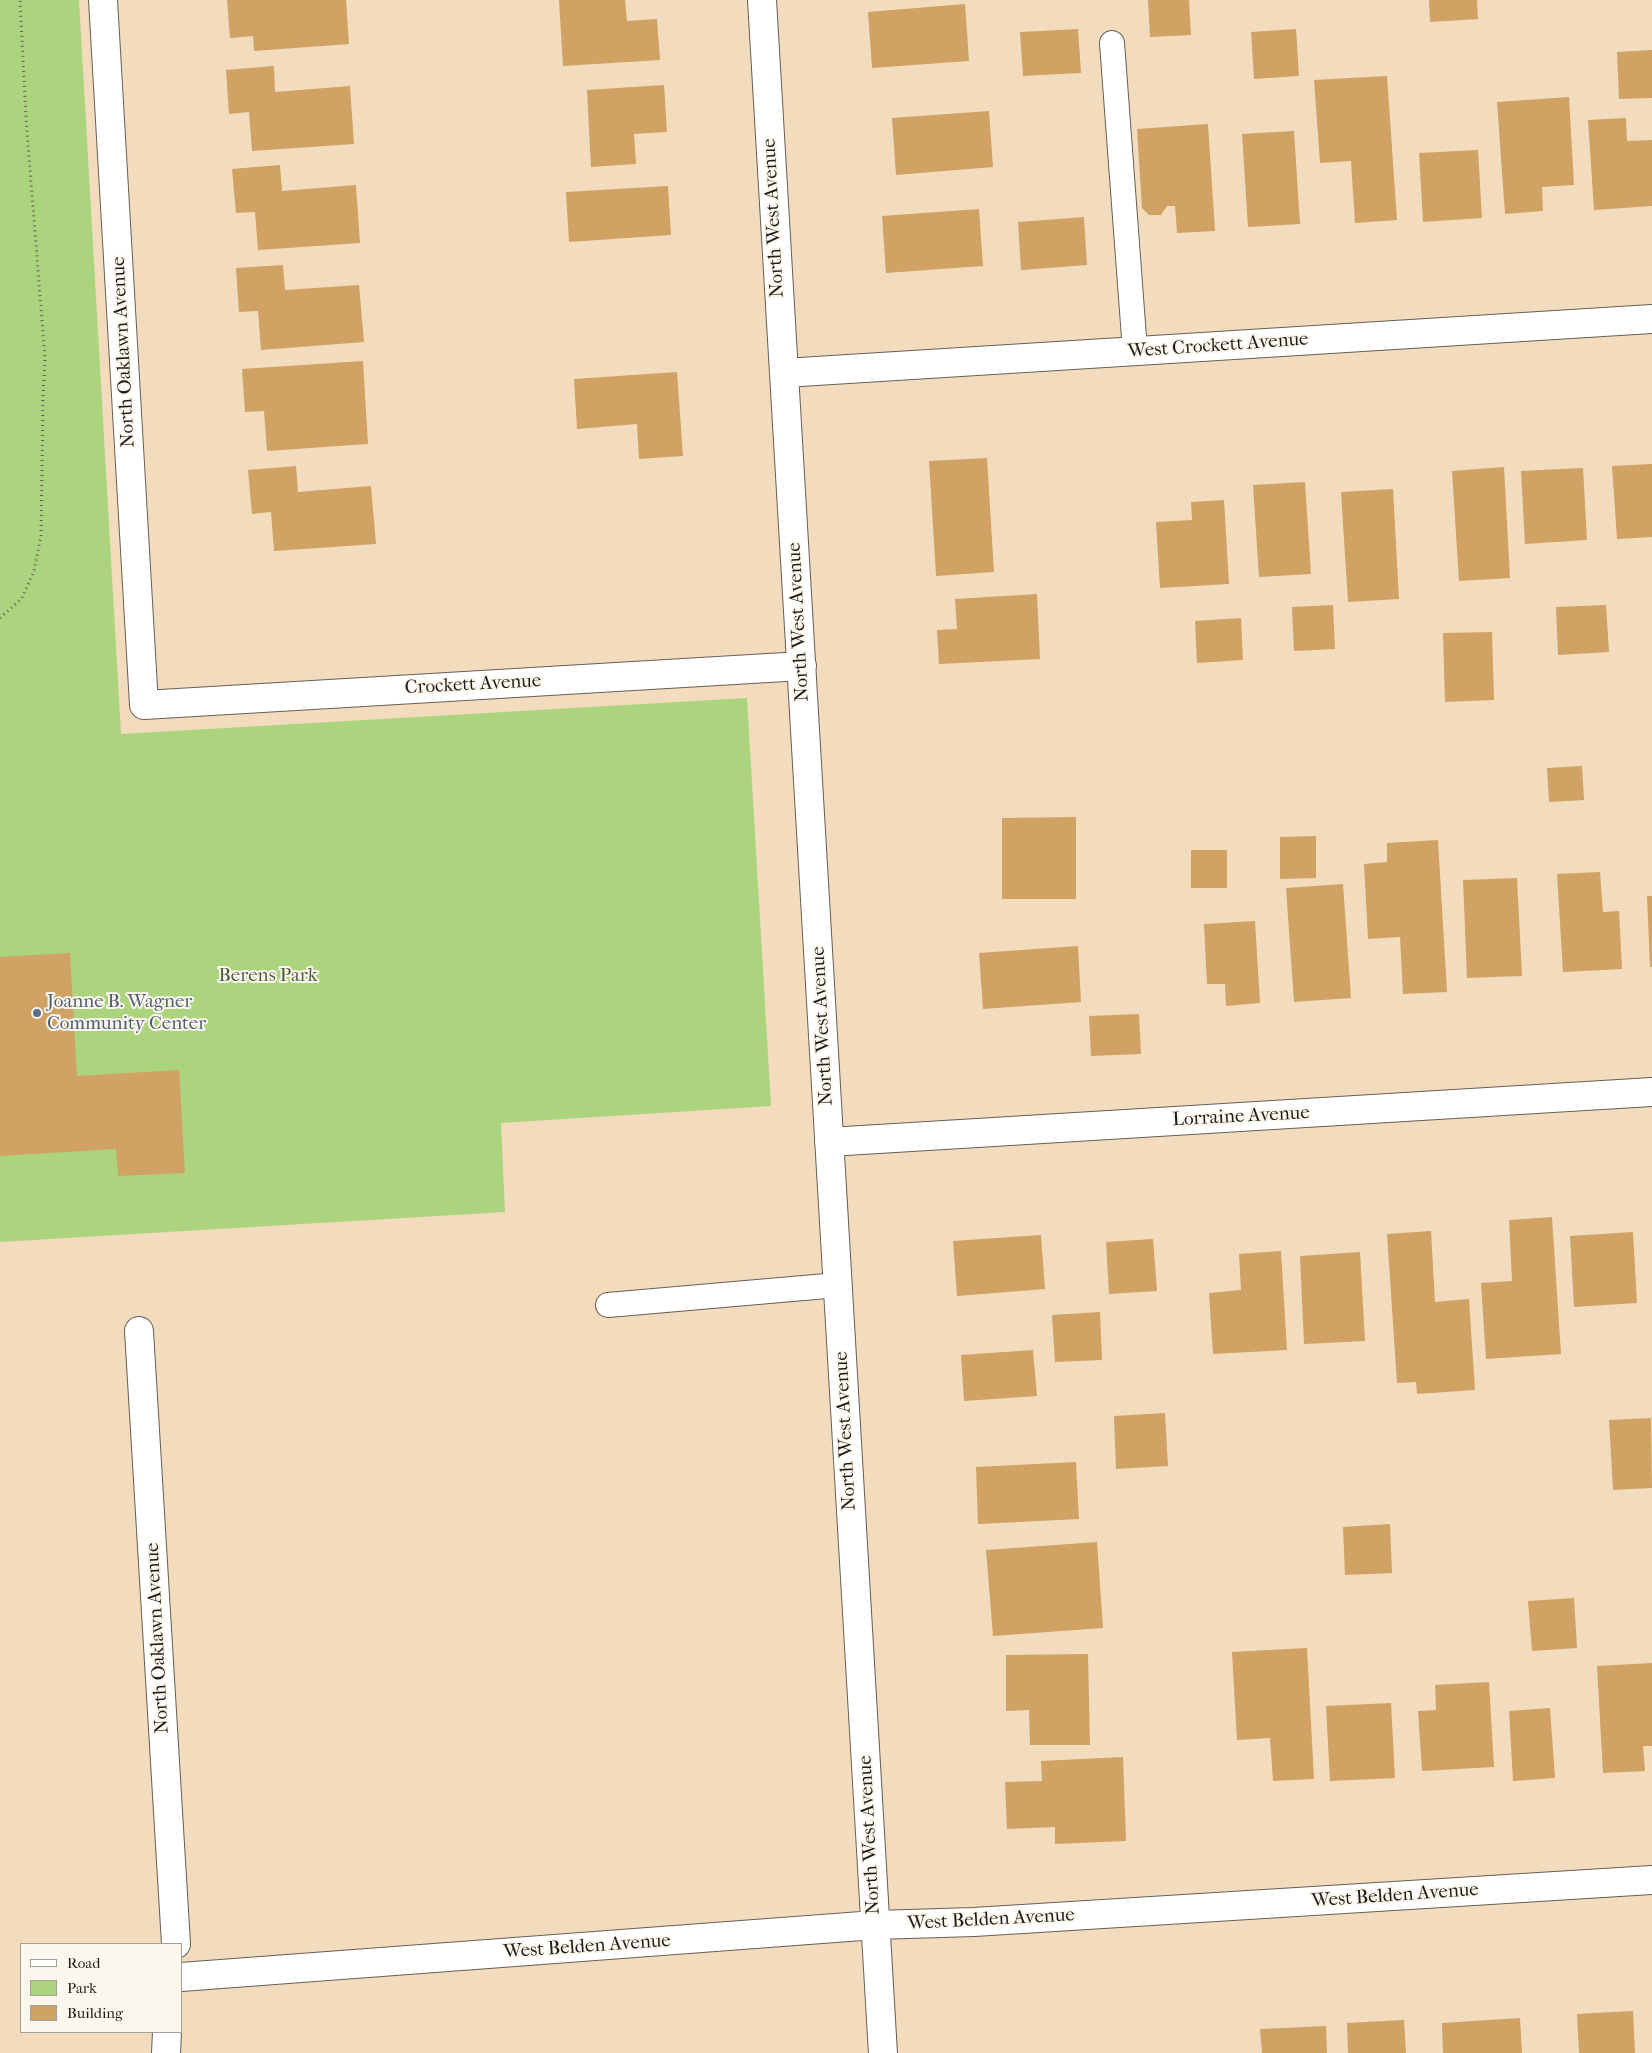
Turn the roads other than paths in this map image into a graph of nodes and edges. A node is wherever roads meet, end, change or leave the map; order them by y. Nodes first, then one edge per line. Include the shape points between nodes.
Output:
1 (104, 0) edge
2 (762, 0) edge
3 (1112, 43) dead end
4 (1652, 319) edge
5 (1135, 351) junction
6 (784, 373) junction
7 (802, 666) junction
8 (144, 705) joint
9 (1652, 1092) edge
10 (829, 1142) junction
11 (838, 1284) junction
12 (608, 1305) dead end
13 (139, 1331) dead end
14 (1652, 1880) edge
15 (875, 1925) junction
16 (176, 1943) edge
17 (182, 1977) edge
18 (167, 2033) edge
19 (166, 2053) edge
20 (883, 2053) edge

1 - 8 street, North Oaklawn Avenue
2 - 6 street, North West Avenue
3 - 5 lane
4 - 5 street, West Crockett Avenue
5 - 6 street, West Crockett Avenue
6 - 7 street, North West Avenue
7 - 8 street, Crockett Avenue
7 - 10 street, North West Avenue
9 - 10 street, Lorraine Avenue
10 - 11 street, North West Avenue
11 - 12 lane
11 - 15 street, North West Avenue
13 - 16 street, North Oaklawn Avenue
14 - 15 street, West Belden Avenue via 984,1922
15 - 17 street, West Belden Avenue
15 - 20 street, North West Avenue
18 - 19 street

